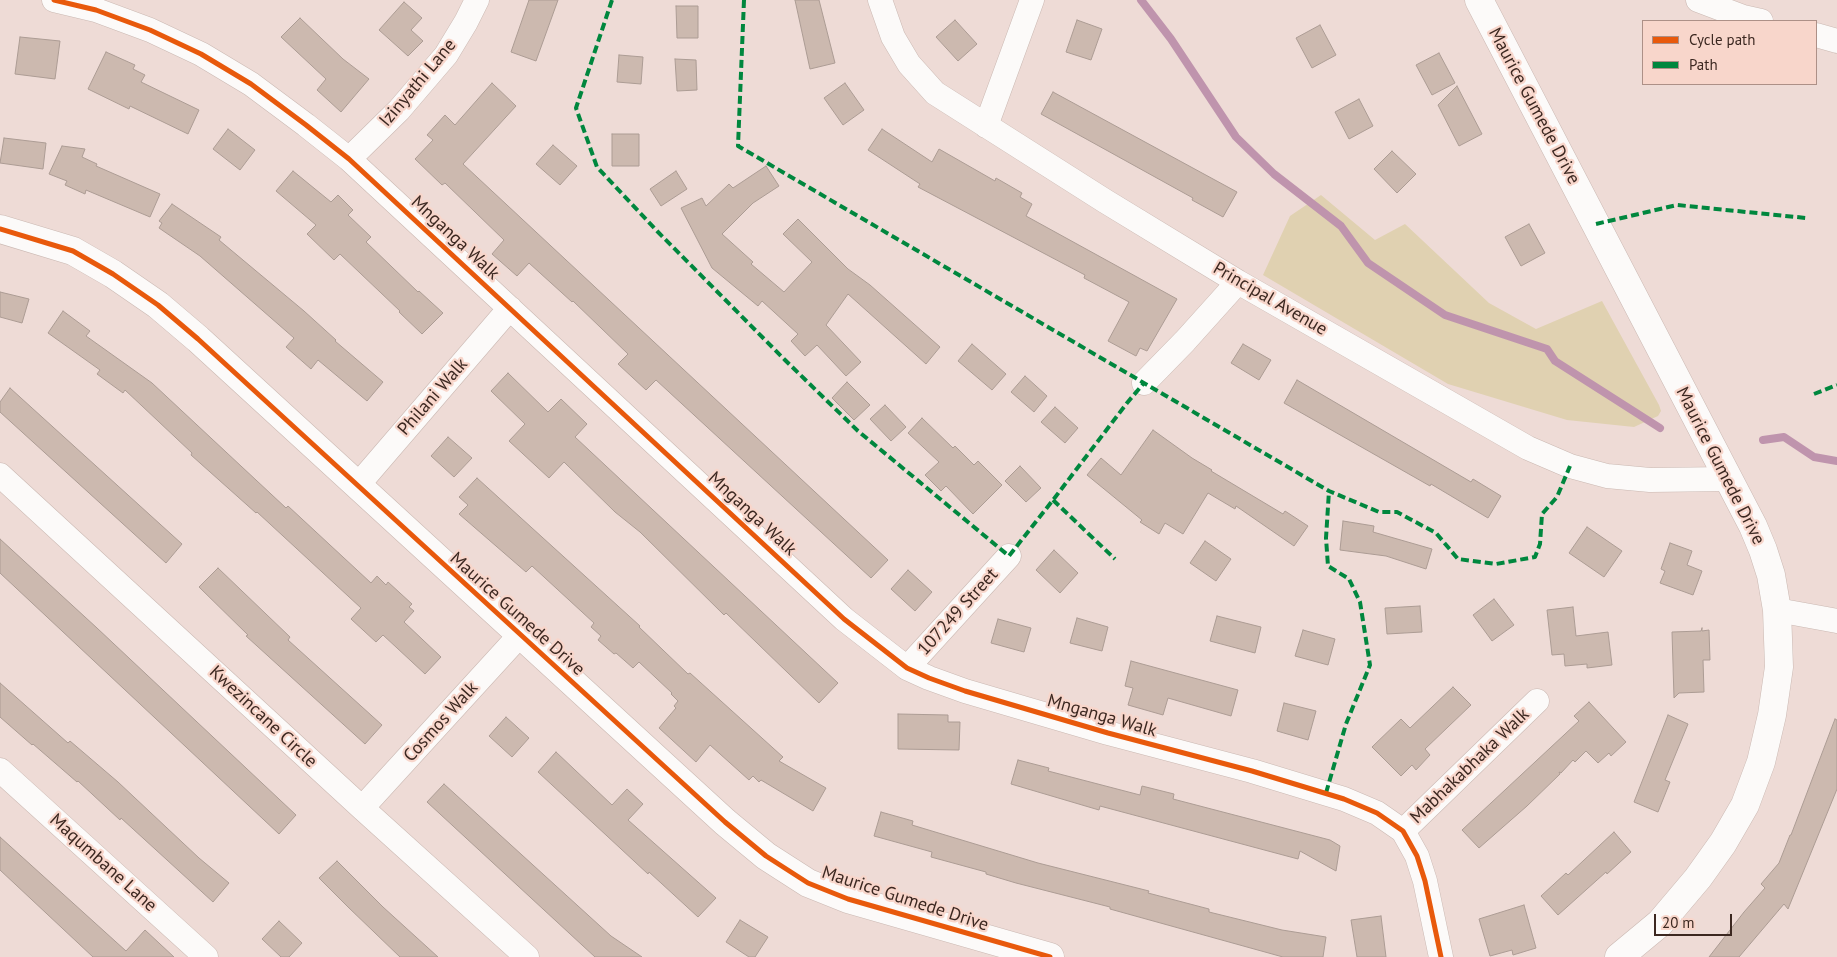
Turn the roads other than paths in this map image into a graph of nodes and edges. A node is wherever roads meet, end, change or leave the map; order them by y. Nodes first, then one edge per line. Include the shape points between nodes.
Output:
1 (54, 0) edge
2 (477, 0) edge
3 (880, 0) edge
4 (1032, 0) edge
5 (1479, 0) edge
6 (1698, 0) edge
7 (1756, 20) edge
8 (1817, 35) edge
9 (1837, 42) edge
10 (986, 126) junction
11 (349, 159) junction
12 (0, 229) edge
13 (1238, 282) junction
14 (510, 308) junction
15 (1144, 383) dead end
16 (0, 475) edge
17 (1728, 479) junction
18 (357, 486) junction
19 (1009, 556) dead end
20 (1777, 610) junction
21 (1837, 621) edge
22 (520, 635) junction
23 (907, 668) junction
24 (1537, 701) dead end
25 (0, 770) edge
26 (362, 808) junction
27 (1403, 831) junction
28 (206, 957) edge
29 (527, 957) edge
30 (1050, 957) edge
31 (1441, 957) edge
32 (1619, 957) edge

1 - 11 street, Mnganga Walk via 96,10 201,54 251,84
2 - 11 street, Izinyathi Lane via 446,56 399,110
3 - 10 street, Principal Avenue via 893,37 909,64 935,93
4 - 10 street
5 - 17 street, Maurice Gumede Drive
6 - 7 street
8 - 9 street
10 - 13 street, Principal Avenue
11 - 14 street, Mnganga Walk
12 - 18 street, Maurice Gumede Drive via 73,251 158,305
13 - 15 street
13 - 17 street, Principal Avenue via 1528,448 1570,466 1607,476 1650,480
14 - 18 street, Philani Walk
14 - 23 street, Mnganga Walk via 844,619
16 - 26 street, Kwezincane Circle
17 - 20 street, Maurice Gumede Drive via 1763,550
18 - 22 street, Maurice Gumede Drive
19 - 23 street, 107249 Street
20 - 21 street
20 - 32 street, Maurice Gumede Drive via 1779,667 1772,714 1761,762 1745,805 1724,844 1698,878 1660,923
22 - 26 street, Cosmos Walk
22 - 30 street, Maurice Gumede Drive via 724,822 766,856 808,882 848,899
23 - 27 street, Mnganga Walk via 965,691 1344,799 1376,813
24 - 27 street, Mabhakabhaka Walk
25 - 28 street, Maqumbane Lane
26 - 29 street, Kwezincane Circle
27 - 31 street, Mnganga Walk via 1418,856

